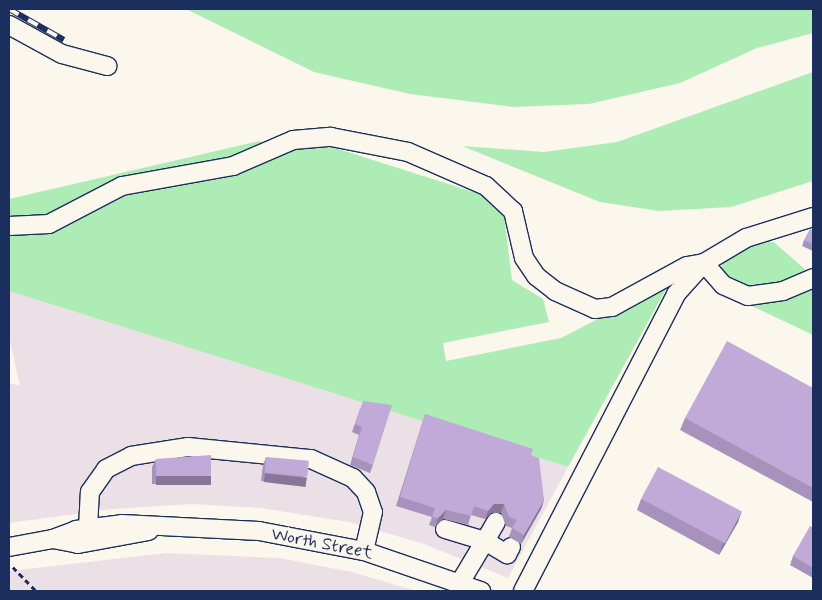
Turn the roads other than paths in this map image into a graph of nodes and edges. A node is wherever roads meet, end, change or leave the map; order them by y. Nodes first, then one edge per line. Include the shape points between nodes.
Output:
1 (9, 24) edge
2 (107, 66) dead end
3 (813, 217) edge
4 (9, 226) edge
5 (704, 263) junction
6 (813, 278) edge
7 (496, 522) dead end
8 (88, 528) junction
9 (157, 528) junction
10 (445, 528) dead end
11 (53, 540) junction
12 (485, 542) junction
13 (9, 547) edge
14 (511, 547) dead end
15 (364, 551) junction
16 (461, 582) junction
17 (481, 591) edge
18 (523, 591) edge

1 - 2 street via 62,54
3 - 5 street via 746,238
4 - 5 street via 49,224 128,184 233,166 293,140 331,137 408,152 486,186 513,211 524,258 536,276 555,292 595,309 612,307 664,276
5 - 6 street via 723,285 748,296 783,291
5 - 18 street via 676,294 652,335
7 - 12 street
8 - 9 street, Worth Street via 122,524
8 - 11 street, Worth Street
8 - 15 street via 90,492 106,469 131,456 188,447 311,459 353,478 366,492 373,512
9 - 11 street, Worth Street via 78,544
9 - 15 street, Worth Street via 259,531
10 - 12 street
11 - 13 street, Worth Street
12 - 14 street via 507,554
12 - 16 street
15 - 16 street, Worth Street
16 - 17 street, Worth Street

